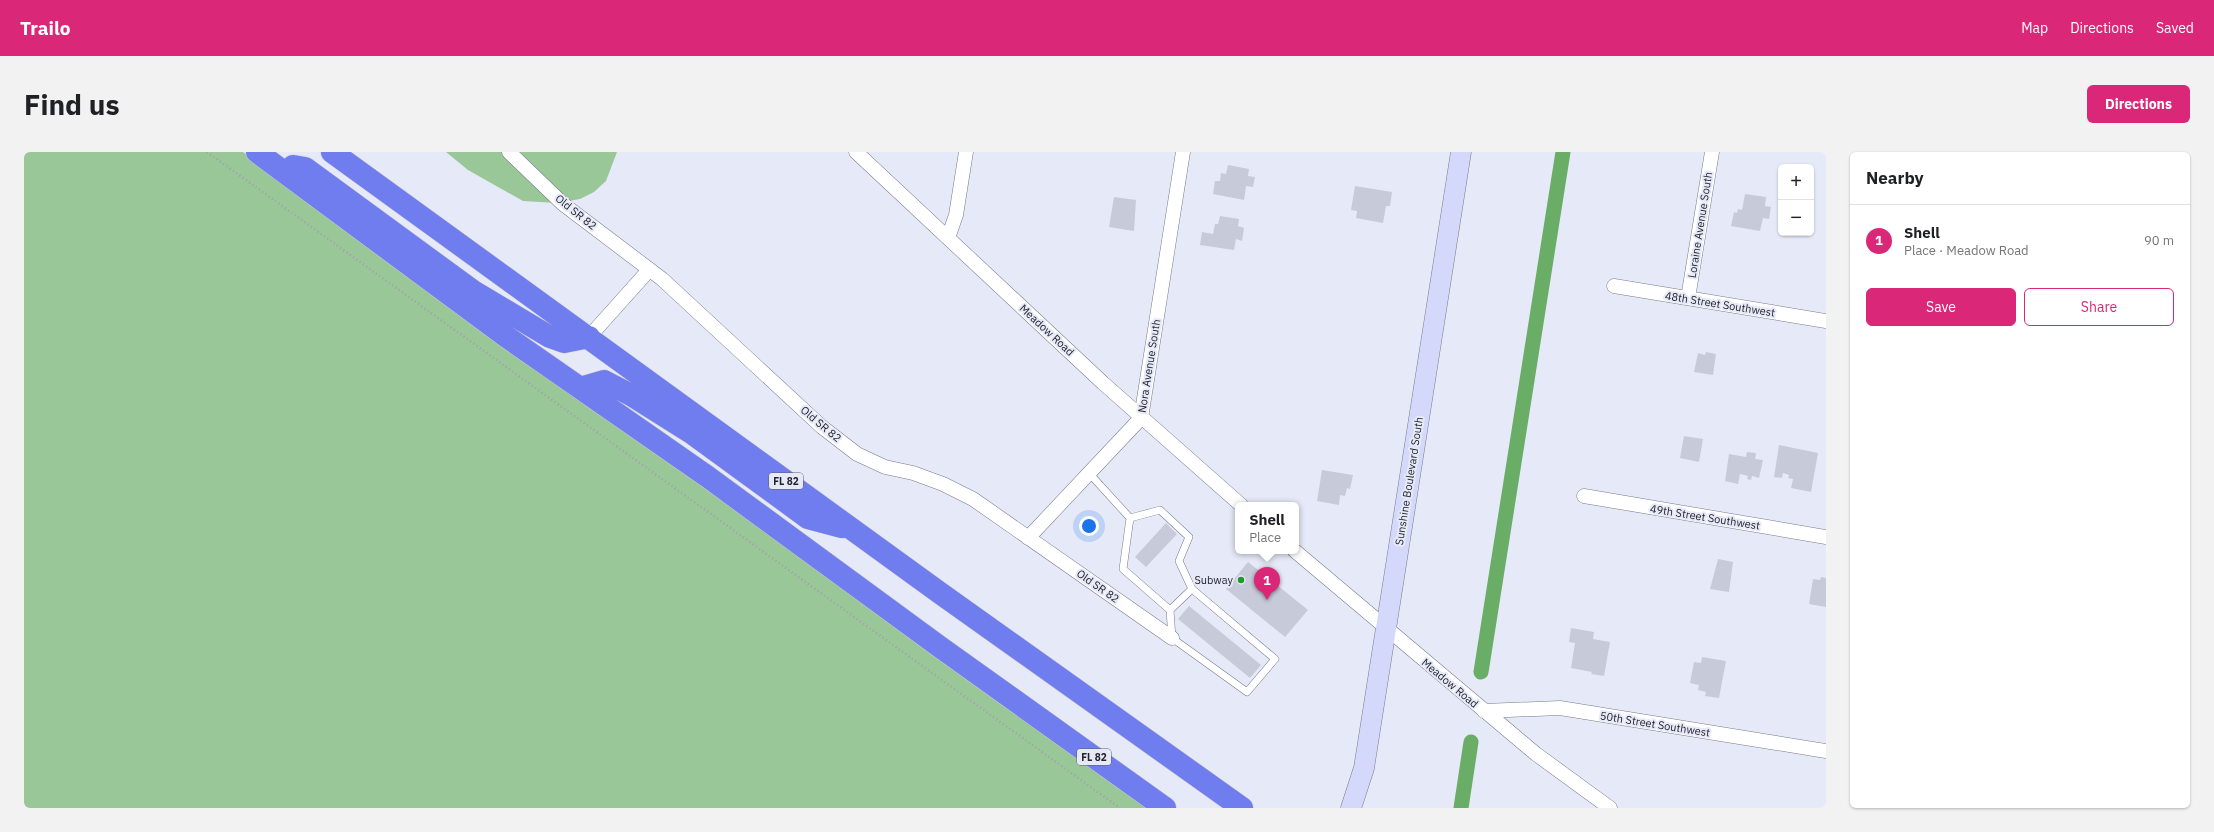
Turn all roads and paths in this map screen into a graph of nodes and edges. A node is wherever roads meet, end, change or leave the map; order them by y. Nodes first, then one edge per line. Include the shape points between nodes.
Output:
1 (207, 152) edge
2 (332, 152) edge
3 (509, 152) edge
4 (856, 152) edge
5 (966, 152) edge
6 (1183, 152) edge
7 (1461, 152) edge
8 (1712, 152) edge
9 (263, 156) edge
10 (948, 238) junction
11 (649, 270) junction
12 (1614, 286) dead end
13 (1688, 298) junction
14 (1826, 321) edge
15 (589, 338) junction
16 (580, 388) junction
17 (1141, 418) junction
18 (1089, 473) junction
19 (1584, 496) dead end
20 (1238, 502) edge
21 (1130, 518) junction
22 (854, 530) junction
23 (1826, 537) edge
24 (1028, 538) junction
25 (1299, 554) edge
26 (1192, 589) junction
27 (1170, 610) junction
28 (1385, 629) junction
29 (1172, 638) junction
30 (1484, 711) junction
31 (1826, 751) edge
32 (1120, 808) edge
33 (1165, 808) edge
34 (1242, 808) edge
35 (1352, 808) edge
36 (1610, 808) edge

1 - 32 path
2 - 15 highway, FL 82
3 - 11 street, Old SR 82 via 564,204
4 - 10 street, Meadow Road
5 - 10 street via 956,214
6 - 17 street, Nora Avenue South
7 - 28 street, Sunshine Boulevard South
8 - 13 street, Loraine Avenue South
9 - 15 highway via 305,168 473,291 550,337 564,342
9 - 16 highway, FL 82 via 504,335
10 - 17 street, Meadow Road
11 - 15 street
11 - 24 street, Old SR 82 via 822,427 857,454 885,467 913,473 943,484 973,499
12 - 13 street, 48th Street Southwest
13 - 14 street, 48th Street Southwest
15 - 22 highway, FL 82
16 - 22 highway via 604,381 631,394 693,434 808,518
16 - 33 highway, FL 82 via 708,477
17 - 18 street, Nora Avenue South
17 - 20 street, Meadow Road
18 - 21 lane
18 - 24 street, Nora Avenue South
19 - 23 street, 49th Street Southwest
21 - 26 lane via 1160,510 1189,537 1179,561
21 - 27 lane via 1123,570
22 - 34 highway, FL 82
24 - 29 street, Old SR 82
25 - 28 street, Meadow Road via 1371,613
26 - 27 lane
26 - 29 lane via 1275,659 1247,692
27 - 29 lane
28 - 30 street, Meadow Road
28 - 35 street, Sunshine Boulevard South via 1364,768
30 - 31 street, 50th Street Southwest via 1560,708
30 - 36 street, Meadow Road via 1536,754

